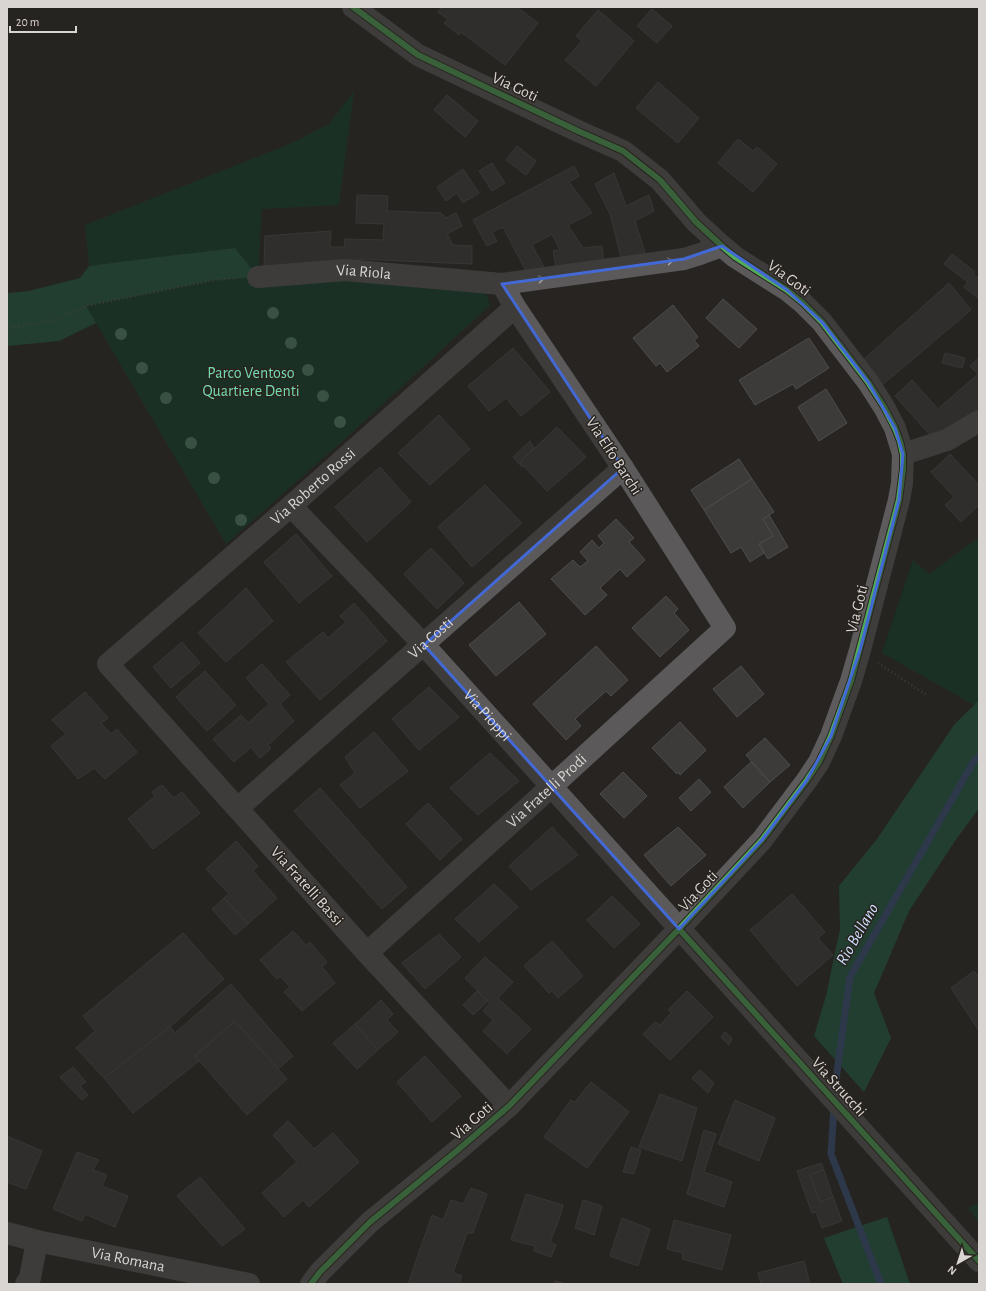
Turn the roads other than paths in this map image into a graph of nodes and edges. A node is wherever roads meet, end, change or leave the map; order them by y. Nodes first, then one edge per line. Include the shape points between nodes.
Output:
1 (354, 7) edge
2 (722, 246) junction
3 (258, 277) road end
4 (502, 284) junction
5 (515, 307) junction
6 (979, 421) edge
7 (903, 454) junction
8 (623, 468) junction
9 (291, 506) junction
10 (725, 628) joint
11 (424, 644) junction
12 (108, 664) joint
13 (551, 787) junction
14 (238, 808) junction
15 (679, 929) junction
16 (367, 953) junction
17 (509, 1106) junction
18 (7, 1233) edge
19 (37, 1241) junction
20 (979, 1261) edge
21 (26, 1284) edge
22 (249, 1284) edge
23 (311, 1284) edge

1 - 2 street, Via Goti via 418,56 623,151 660,180 696,222
4 -> 2 street, Via Riola via 684,259
2 - 7 street, Via Goti via 787,290 822,322 884,407 895,428
3 - 4 street, Via Riola via 345,270
4 - 5 street, Via Elfo Barchi
5 - 8 street, Via Elfo Barchi
5 - 9 street, Via Roberto Rossi
6 - 7 street via 947,440
7 - 15 street, Via Goti via 902,483 860,650 831,736 819,762 762,840
8 - 10 street, Via Elfo Barchi
8 - 11 street, Via Costi
9 - 11 street, Via Pioppi
9 - 12 street, Via Roberto Rossi
10 - 13 street, Via Fratelli Prodi
11 - 13 street, Via Pioppi
11 - 14 street, Via Costi
12 - 14 street, Via Fratelli Bassi
13 - 15 street, Via Pioppi
13 - 16 street, Via Fratelli Prodi
14 - 16 street, Via Fratelli Bassi
15 - 17 street, Via Goti
15 - 20 street, Via Strucchi
16 - 17 street, Via Fratelli Bassi
17 - 23 street, Via Goti via 386,1208 346,1245
18 - 19 street, Via Romana
19 - 21 street via 30,1278
19 - 22 street, Via Romana

